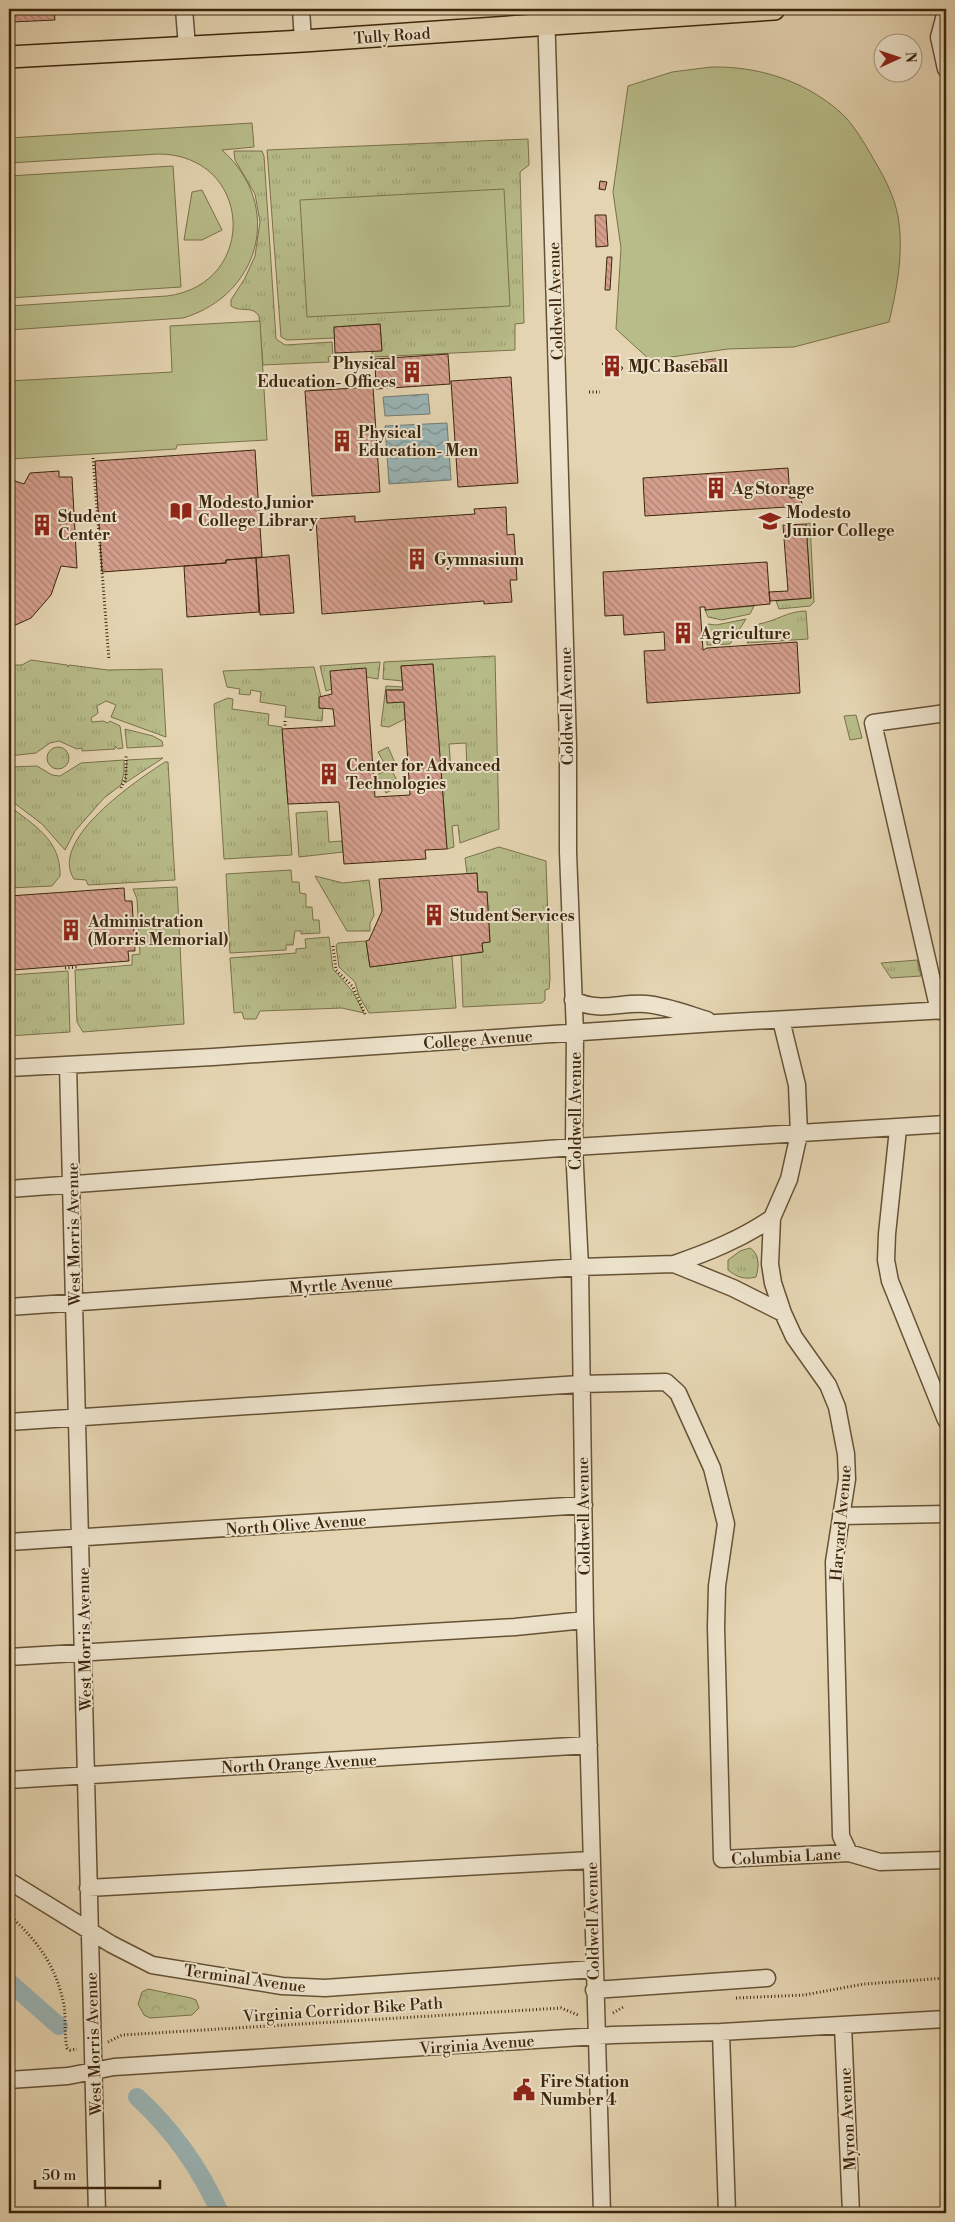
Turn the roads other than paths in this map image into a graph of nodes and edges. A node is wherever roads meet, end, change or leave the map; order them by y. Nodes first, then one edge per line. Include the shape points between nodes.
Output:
1 (184, 9) edge
2 (301, 9) edge
3 (774, 9) edge
4 (946, 11) edge
5 (546, 16) edge
6 (303, 41) junction
7 (187, 47) junction
8 (9, 57) edge
9 (946, 69) edge
10 (946, 713) edge
11 (574, 1000) junction
12 (943, 1011) edge
13 (782, 1020) junction
14 (716, 1023) junction
15 (575, 1033) junction
16 (68, 1065) junction
17 (9, 1068) edge
18 (946, 1124) edge
19 (898, 1129) junction
20 (799, 1134) junction
21 (574, 1147) junction
22 (72, 1185) junction
23 (9, 1189) edge
24 (772, 1218) junction
25 (674, 1264) junction
26 (580, 1267) junction
27 (75, 1303) junction
28 (9, 1307) edge
29 (783, 1313) junction
30 (580, 1384) junction
31 (77, 1418) junction
32 (946, 1420) edge
33 (9, 1422) edge
34 (584, 1505) junction
35 (946, 1514) edge
36 (841, 1516) junction
37 (81, 1537) junction
38 (9, 1542) edge
39 (585, 1620) junction
40 (84, 1652) junction
41 (9, 1657) edge
42 (589, 1745) junction
43 (86, 1776) junction
44 (9, 1780) edge
45 (856, 1855) junction
46 (591, 1860) junction
47 (946, 1860) edge
48 (9, 1882) edge
49 (88, 1888) junction
50 (89, 1930) junction
51 (594, 1970) junction
52 (767, 1978) dead end
53 (594, 1990) junction
54 (946, 2019) edge
55 (843, 2025) junction
56 (721, 2032) junction
57 (596, 2037) junction
58 (93, 2071) junction
59 (9, 2080) edge
60 (86, 2213) edge
61 (97, 2213) edge
62 (602, 2213) edge
63 (727, 2213) edge
64 (851, 2213) edge

1 - 7 street
2 - 6 street
3 - 5 main road, Tully Road
4 - 9 street via 939,37
5 - 6 main road, Tully Road
5 - 11 street, Coldwell Avenue
6 - 7 main road, Tully Road
7 - 8 main road, Tully Road
10 - 12 street via 874,723
11 - 14 street via 599,1008 645,1004
11 - 15 street, Coldwell Avenue
12 - 13 street, College Avenue
13 - 14 street, College Avenue
13 - 20 street, Harvard Avenue via 797,1085
14 - 15 street, College Avenue
15 - 16 street, College Avenue
15 - 21 street, Coldwell Avenue
16 - 17 street, College Avenue
16 - 22 street, West Morris Avenue
18 - 19 street
19 - 20 street
19 - 32 street via 886,1260 890,1281
20 - 21 street
20 - 24 street, Harvard Avenue via 789,1179
21 - 22 street
21 - 26 street, Coldwell Avenue
22 - 23 street
22 - 27 street, West Morris Avenue
24 - 25 street, Myrtle Avenue via 709,1253
24 - 29 street, Harvard Avenue via 770,1264
25 - 26 street, Myrtle Avenue
25 - 29 street, Myrtle Avenue
26 - 27 street, Myrtle Avenue
26 - 30 street, Coldwell Avenue
27 - 28 street, Myrtle Avenue
27 - 31 street, West Morris Avenue
29 - 36 street, Harvard Avenue via 794,1337 828,1385 837,1407 843,1430 847,1479
30 - 31 street
30 - 34 street, Coldwell Avenue
30 - 45 street, Columbia Lane via 666,1382 678,1393 712,1468 726,1524 717,1586 716,1628 722,1859
31 - 33 street
31 - 37 street, West Morris Avenue
34 - 37 street, North Olive Avenue
34 - 39 street, Coldwell Avenue
35 - 36 street
36 - 45 street, Harvard Avenue via 834,1562 841,1836
37 - 38 street, North Olive Avenue
37 - 40 street, West Morris Avenue
39 - 40 street via 516,1627
39 - 42 street, Coldwell Avenue
40 - 41 street
40 - 43 street, West Morris Avenue
42 - 43 street, North Orange Avenue
42 - 46 street, Coldwell Avenue
43 - 44 street, North Orange Avenue
43 - 49 street, West Morris Avenue
45 - 47 street, Columbia Lane via 899,1864
46 - 49 street
46 - 51 street, Coldwell Avenue
48 - 50 street, Terminal Avenue
49 - 50 street, West Morris Avenue
50 - 51 street, Terminal Avenue via 152,1965 282,1986 360,1986
50 - 58 street, West Morris Avenue
51 - 53 street, Coldwell Avenue
52 - 53 street
53 - 57 street, Coldwell Avenue
54 - 55 street, Virginia Avenue
55 - 56 street, Virginia Avenue
55 - 64 street, Myron Avenue
56 - 57 street, Virginia Avenue
56 - 63 street
57 - 58 street, Virginia Avenue via 114,2067
57 - 62 street, Coldwell Avenue
58 - 59 street, Virginia Avenue
58 - 61 street, West Morris Avenue
60 - 61 street

